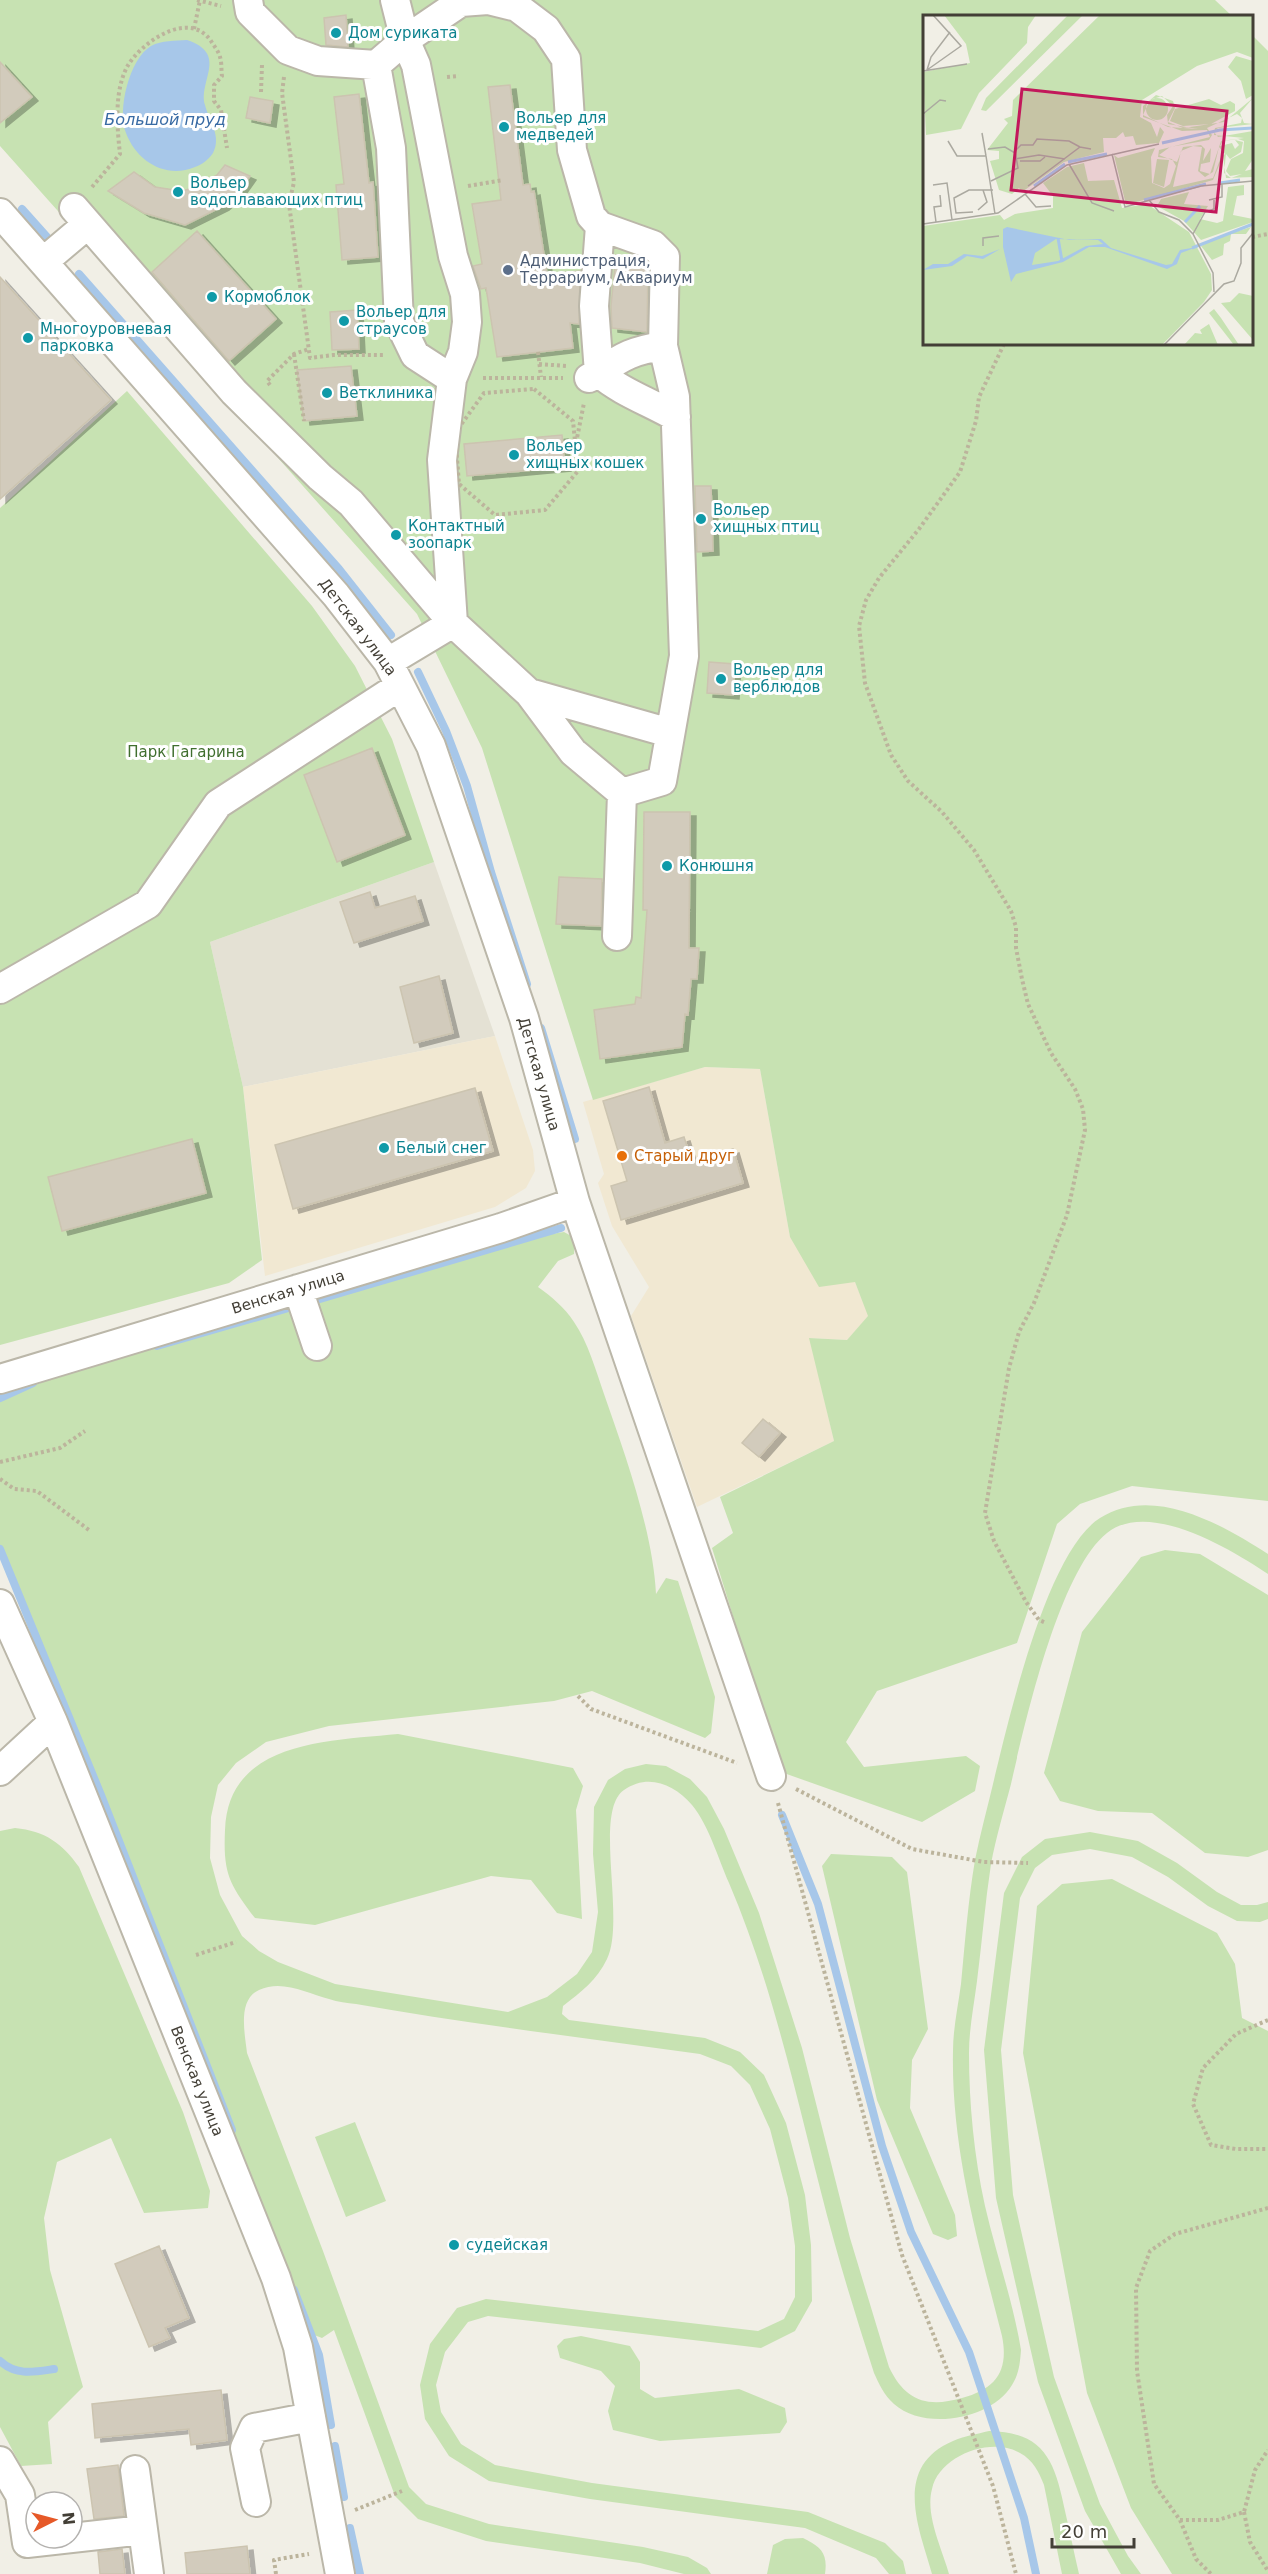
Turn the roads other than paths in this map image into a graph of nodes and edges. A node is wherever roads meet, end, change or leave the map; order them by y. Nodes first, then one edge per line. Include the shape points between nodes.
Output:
1 (248, 0) edge
2 (395, 0) edge
3 (462, 1) edge
4 (405, 40) junction
5 (376, 65) junction
6 (0, 213) edge
7 (600, 226) junction
8 (43, 262) junction
9 (663, 346) junction
10 (594, 375) junction
11 (452, 379) junction
12 (676, 417) junction
13 (453, 623) junction
14 (394, 674) junction
15 (529, 693) junction
16 (670, 733) junction
17 (622, 793) junction
18 (617, 936) dead end
19 (0, 989) edge
20 (575, 1202) junction
21 (298, 1289) junction
22 (317, 1346) dead end
23 (0, 1379) edge
24 (0, 1604) edge
25 (53, 1722) junction
26 (0, 1771) edge
27 (771, 1776) road end
28 (311, 2417) junction
29 (0, 2461) edge
30 (135, 2470) dead end
31 (256, 2502) dead end
32 (143, 2530) junction
33 (149, 2574) edge
34 (340, 2574) edge

1 - 5 street via 250,12 288,50 318,61
2 - 4 street
3 - 4 street
3 - 7 street via 488,0 517,7 546,28 566,58 572,150 591,216
4 - 5 street
4 - 11 street via 416,65 453,256 465,294 463,352
5 - 11 street via 391,148 399,322 415,355
6 - 8 street, Детская улица
7 - 9 street via 653,245 665,257
7 - 10 street
8 - 13 street via 81,216 234,392 351,503
8 - 14 street, Детская улица via 336,595
9 - 10 street via 620,357
9 - 12 street
10 - 12 street
11 - 13 street via 442,460
12 - 16 street via 684,656
13 - 14 street
13 - 15 street
14 - 19 street via 218,804 148,904
14 - 20 street, Детская улица via 431,746 516,995
15 - 16 street
15 - 17 street via 573,752
16 - 17 street via 662,781
17 - 18 street
20 - 21 street, Венская улица
20 - 27 street, Детская улица
21 - 22 street
21 - 23 street, Венская улица
24 - 25 street, Венская улица
25 - 26 street
25 - 28 street, Венская улица via 276,2278 298,2347
28 - 31 street via 254,2428 245,2448
28 - 34 street, Венская улица
29 - 32 street via 20,2495 27,2543
30 - 32 street
32 - 33 street

